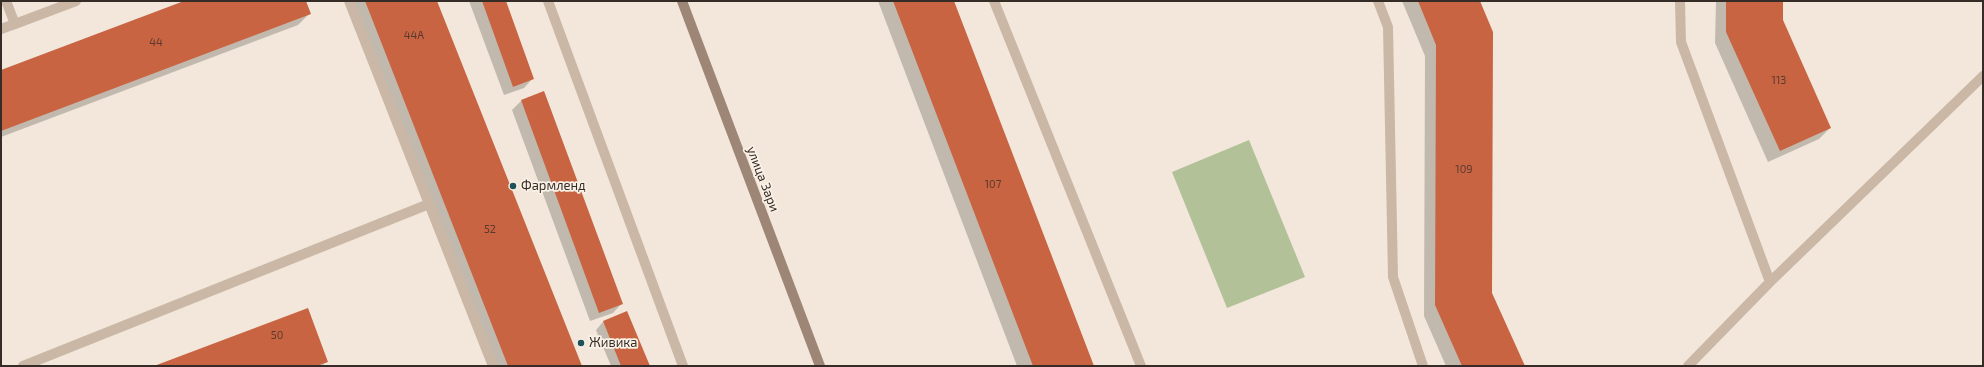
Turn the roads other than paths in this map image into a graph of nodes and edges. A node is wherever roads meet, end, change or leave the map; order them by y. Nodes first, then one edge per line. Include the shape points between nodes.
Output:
1 (6, 1) edge
2 (76, 1) edge
3 (349, 1) edge
4 (548, 1) edge
5 (682, 1) edge
6 (994, 1) edge
7 (1378, 1) edge
8 (1680, 1) edge
9 (15, 24) junction
10 (1, 29) edge
11 (1983, 76) edge
12 (429, 204) junction
13 (1770, 282) junction
14 (23, 366) edge
15 (493, 366) edge
16 (683, 366) edge
17 (820, 366) edge
18 (1141, 366) edge
19 (1423, 366) edge
20 (1688, 366) edge

1 - 9 lane
2 - 9 lane
3 - 12 lane
4 - 16 lane
5 - 17 street, улица Зари
6 - 18 lane
7 - 19 lane via 1388,27 1393,277
8 - 13 lane via 1681,42
9 - 10 lane
11 - 13 lane
12 - 14 lane
12 - 15 lane
13 - 20 lane

